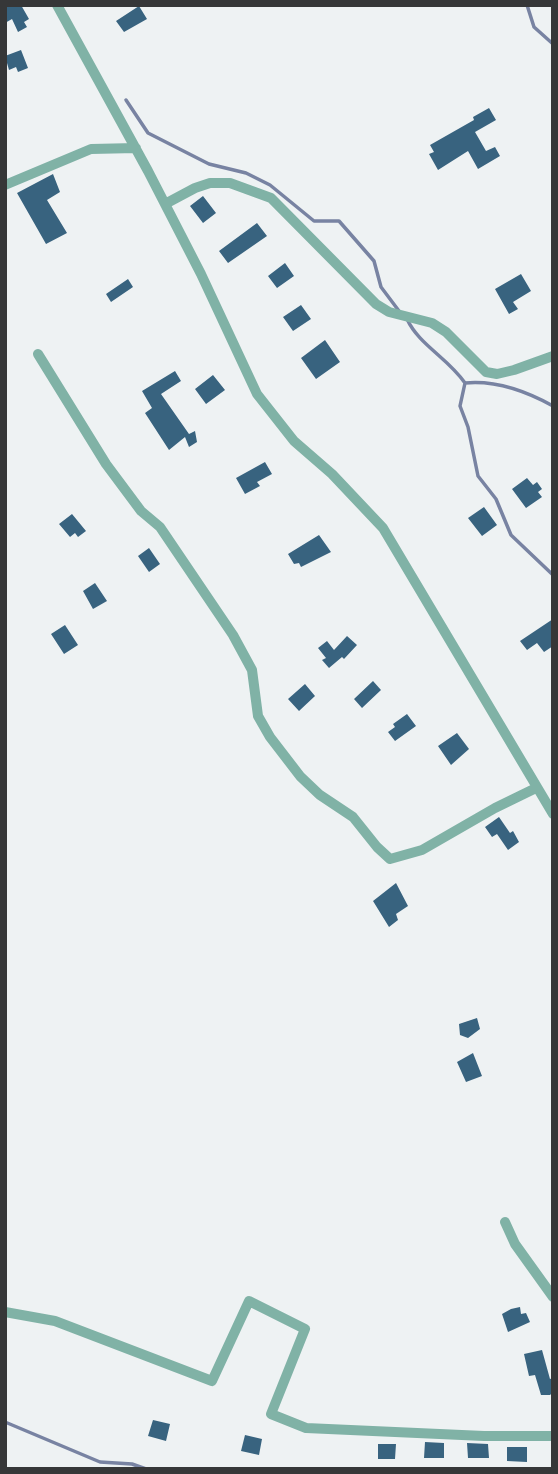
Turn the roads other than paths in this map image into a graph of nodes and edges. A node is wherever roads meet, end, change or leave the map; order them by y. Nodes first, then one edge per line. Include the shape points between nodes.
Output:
1 (57, 5) edge
2 (136, 148) junction
3 (5, 185) edge
4 (165, 204) junction
5 (38, 354) dead end
6 (553, 356) edge
7 (536, 788) junction
8 (553, 814) edge
9 (505, 1222) dead end
10 (553, 1297) edge
11 (5, 1312) edge
12 (553, 1436) edge

1 - 2 street
2 - 3 street via 90,149
2 - 4 street
4 - 6 street via 210,183 230,183 271,198 376,304 432,323 486,372 514,370
4 - 7 street via 257,394 294,441 383,528
5 - 7 street via 106,464 141,511 160,527 233,635 252,670 258,716 270,737 300,776 353,817 390,859 422,850
7 - 8 street
9 - 10 street
11 - 12 street via 55,1321 212,1381 249,1301 305,1328 271,1414 306,1428

